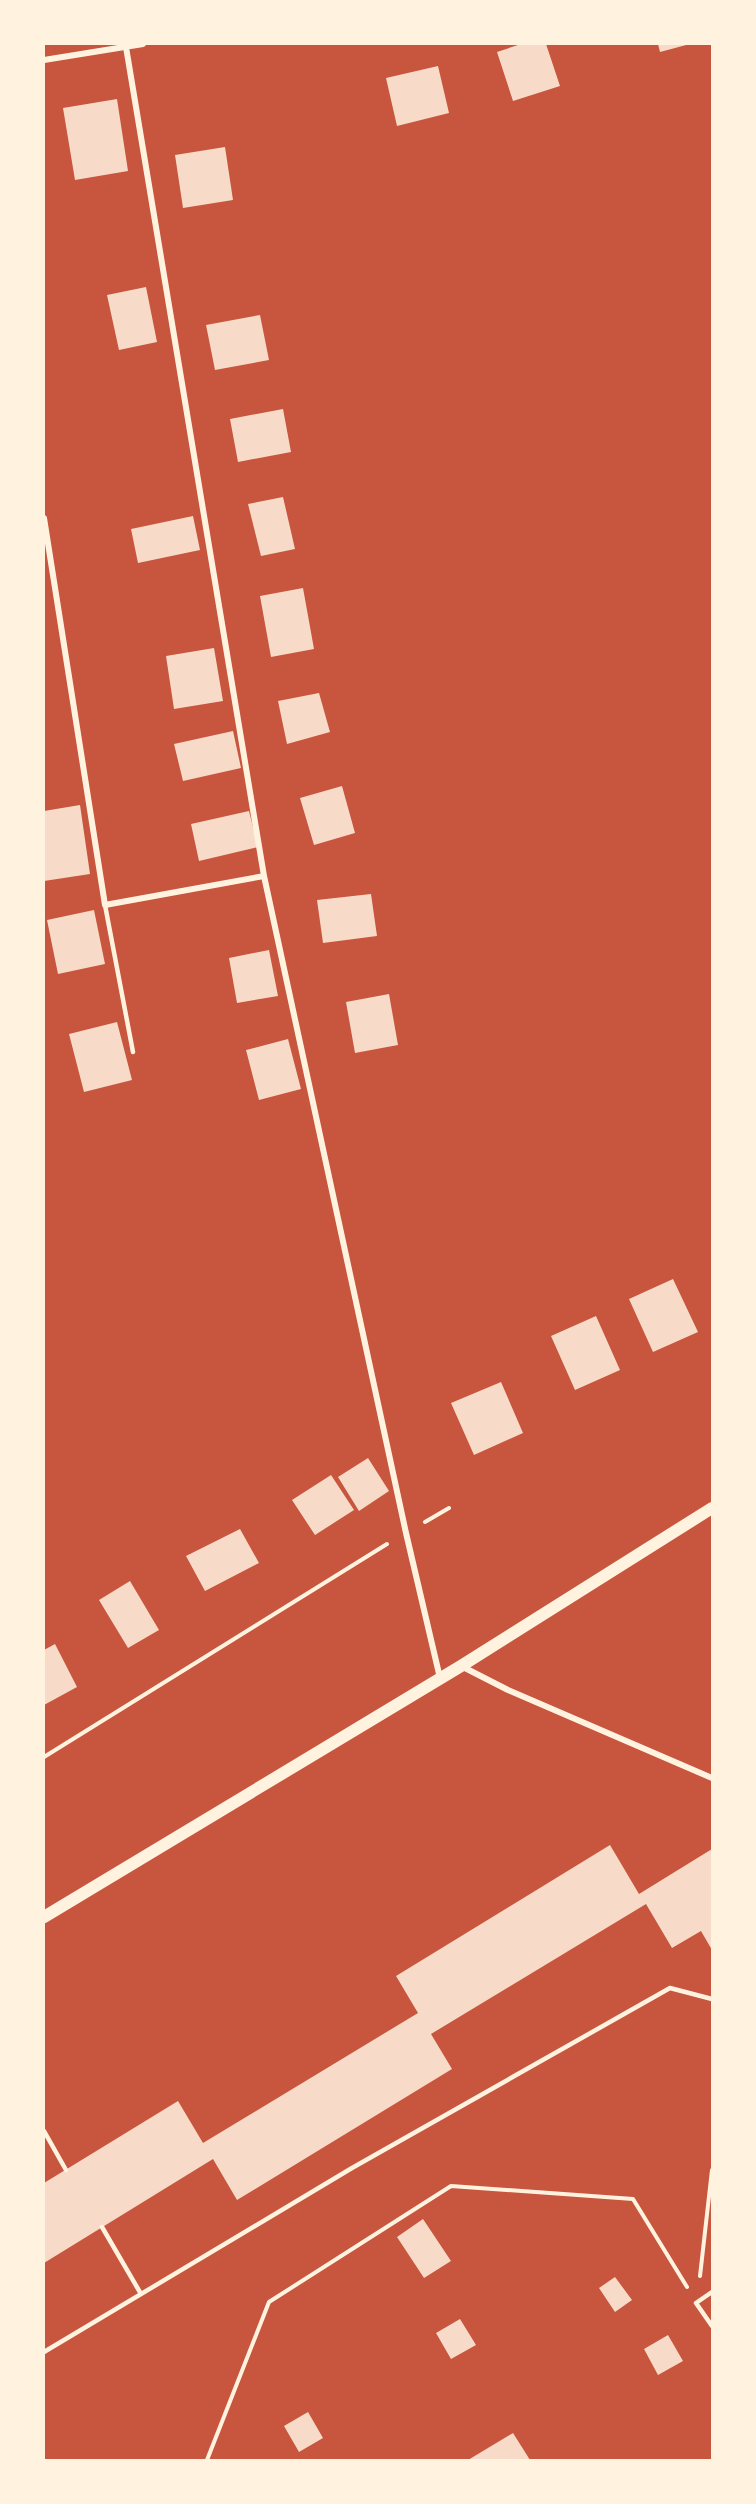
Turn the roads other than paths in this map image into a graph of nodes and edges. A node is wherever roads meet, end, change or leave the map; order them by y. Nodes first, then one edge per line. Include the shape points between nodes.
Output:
1 (143, 44) edge
2 (126, 47) junction
3 (44, 60) edge
4 (44, 518) edge
5 (264, 876) junction
6 (105, 905) junction
7 (133, 1052) dead end
8 (712, 1508) edge
9 (461, 1666) junction
10 (440, 1678) junction
11 (712, 1778) edge
12 (44, 1917) edge
13 (712, 1999) edge
14 (44, 2131) edge
15 (66, 2170) dead end
16 (102, 2227) dead end
17 (712, 2292) edge
18 (141, 2294) junction
19 (712, 2326) edge
20 (44, 2352) edge

1 - 2 street
2 - 3 street
2 - 5 street
4 - 6 street
5 - 6 street
5 - 10 street
6 - 7 lane
8 - 9 main road
9 - 10 main road
9 - 11 street
10 - 12 main road
13 - 18 lane via 670,1988 352,2168
14 - 15 lane
16 - 18 lane
17 - 19 lane via 696,2303
18 - 20 lane

